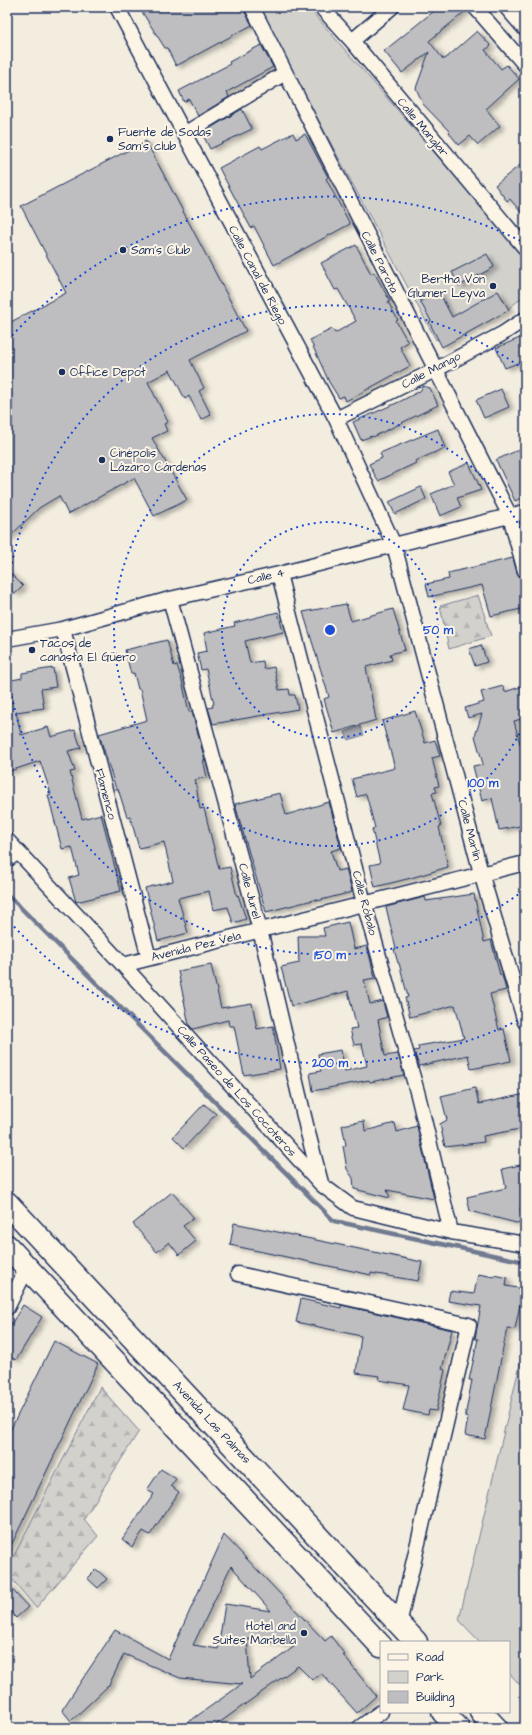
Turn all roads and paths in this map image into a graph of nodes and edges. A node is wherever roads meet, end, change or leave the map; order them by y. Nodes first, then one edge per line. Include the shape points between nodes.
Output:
1 (117, 7) edge
2 (252, 7) edge
3 (321, 7) edge
4 (392, 7) edge
5 (474, 7) edge
6 (506, 7) edge
7 (525, 29) edge
8 (352, 41) junction
9 (525, 65) edge
10 (285, 73) junction
11 (184, 134) junction
12 (525, 248) edge
13 (525, 319) edge
14 (435, 370) junction
15 (336, 419) junction
16 (525, 512) edge
17 (510, 516) junction
18 (394, 545) junction
19 (525, 571) edge
20 (279, 574) junction
21 (170, 599) junction
22 (63, 629) junction
23 (7, 639) edge
24 (7, 840) edge
25 (13, 856) edge
26 (525, 862) edge
27 (481, 873) junction
28 (364, 903) junction
29 (260, 930) junction
30 (149, 958) junction
31 (123, 965) junction
32 (525, 1022) edge
33 (322, 1185) junction
34 (7, 1203) edge
35 (451, 1232) junction
36 (525, 1244) edge
37 (7, 1246) edge
38 (27, 1268) junction
39 (238, 1274) dead end
40 (7, 1308) edge
41 (399, 1624) junction
42 (415, 1641) edge
43 (380, 1645) edge
44 (380, 1713) edge
45 (444, 1713) edge
46 (482, 1713) edge
47 (359, 1728) edge
48 (458, 1728) edge
49 (496, 1728) edge

1 - 11 street, Calle Canal de Riego
2 - 10 street, Calle Parota
3 - 8 street, Calle Manglar
4 - 8 street
5 - 9 street
6 - 7 street
8 - 12 street, Calle Manglar
10 - 11 street
10 - 14 street, Calle Parota
11 - 15 street, Calle Canal de Riego
13 - 14 street, Calle Mango
14 - 15 street, Calle Mango
14 - 17 street, Calle Parota
15 - 18 street, Calle Canal de Riego
16 - 17 street, Calle 4
17 - 18 street, Calle 4
17 - 19 street, Calle Parota
18 - 20 street, Calle 4
18 - 27 street, Calle Marlín
20 - 21 street, Calle 4
20 - 28 street, Calle Róbalo
21 - 22 street, Calle 4
21 - 29 street, Calle Jurel
22 - 23 street, Calle 4
22 - 30 street, Flamenco
24 - 25 street, Calle Paseo de Los Cocoteros
25 - 31 street, Calle Paseo de Los Cocoteros
26 - 27 street, Avenida Pez Vela
27 - 28 street, Avenida Pez Vela
27 - 32 street, Calle Marlín
28 - 29 street, Avenida Pez Vela
28 - 35 street, Calle Róbalo via 418,1095
29 - 30 street, Avenida Pez Vela
29 - 33 street, Calle Jurel
30 - 31 street, Avenida Pez Vela
31 - 33 street, Calle Paseo de Los Cocoteros
33 - 35 street, Calle Paseo de Los Cocoteros via 353,1208
34 - 41 main road, Avenida Las Palmas
35 - 36 street, Calle Paseo de Los Cocoteros
37 - 38 main road
38 - 40 street
38 - 43 main road
39 - 41 street via 469,1325
41 - 42 main road, Avenida Las Palmas
44 - 47 street
45 - 48 main road
46 - 49 main road

